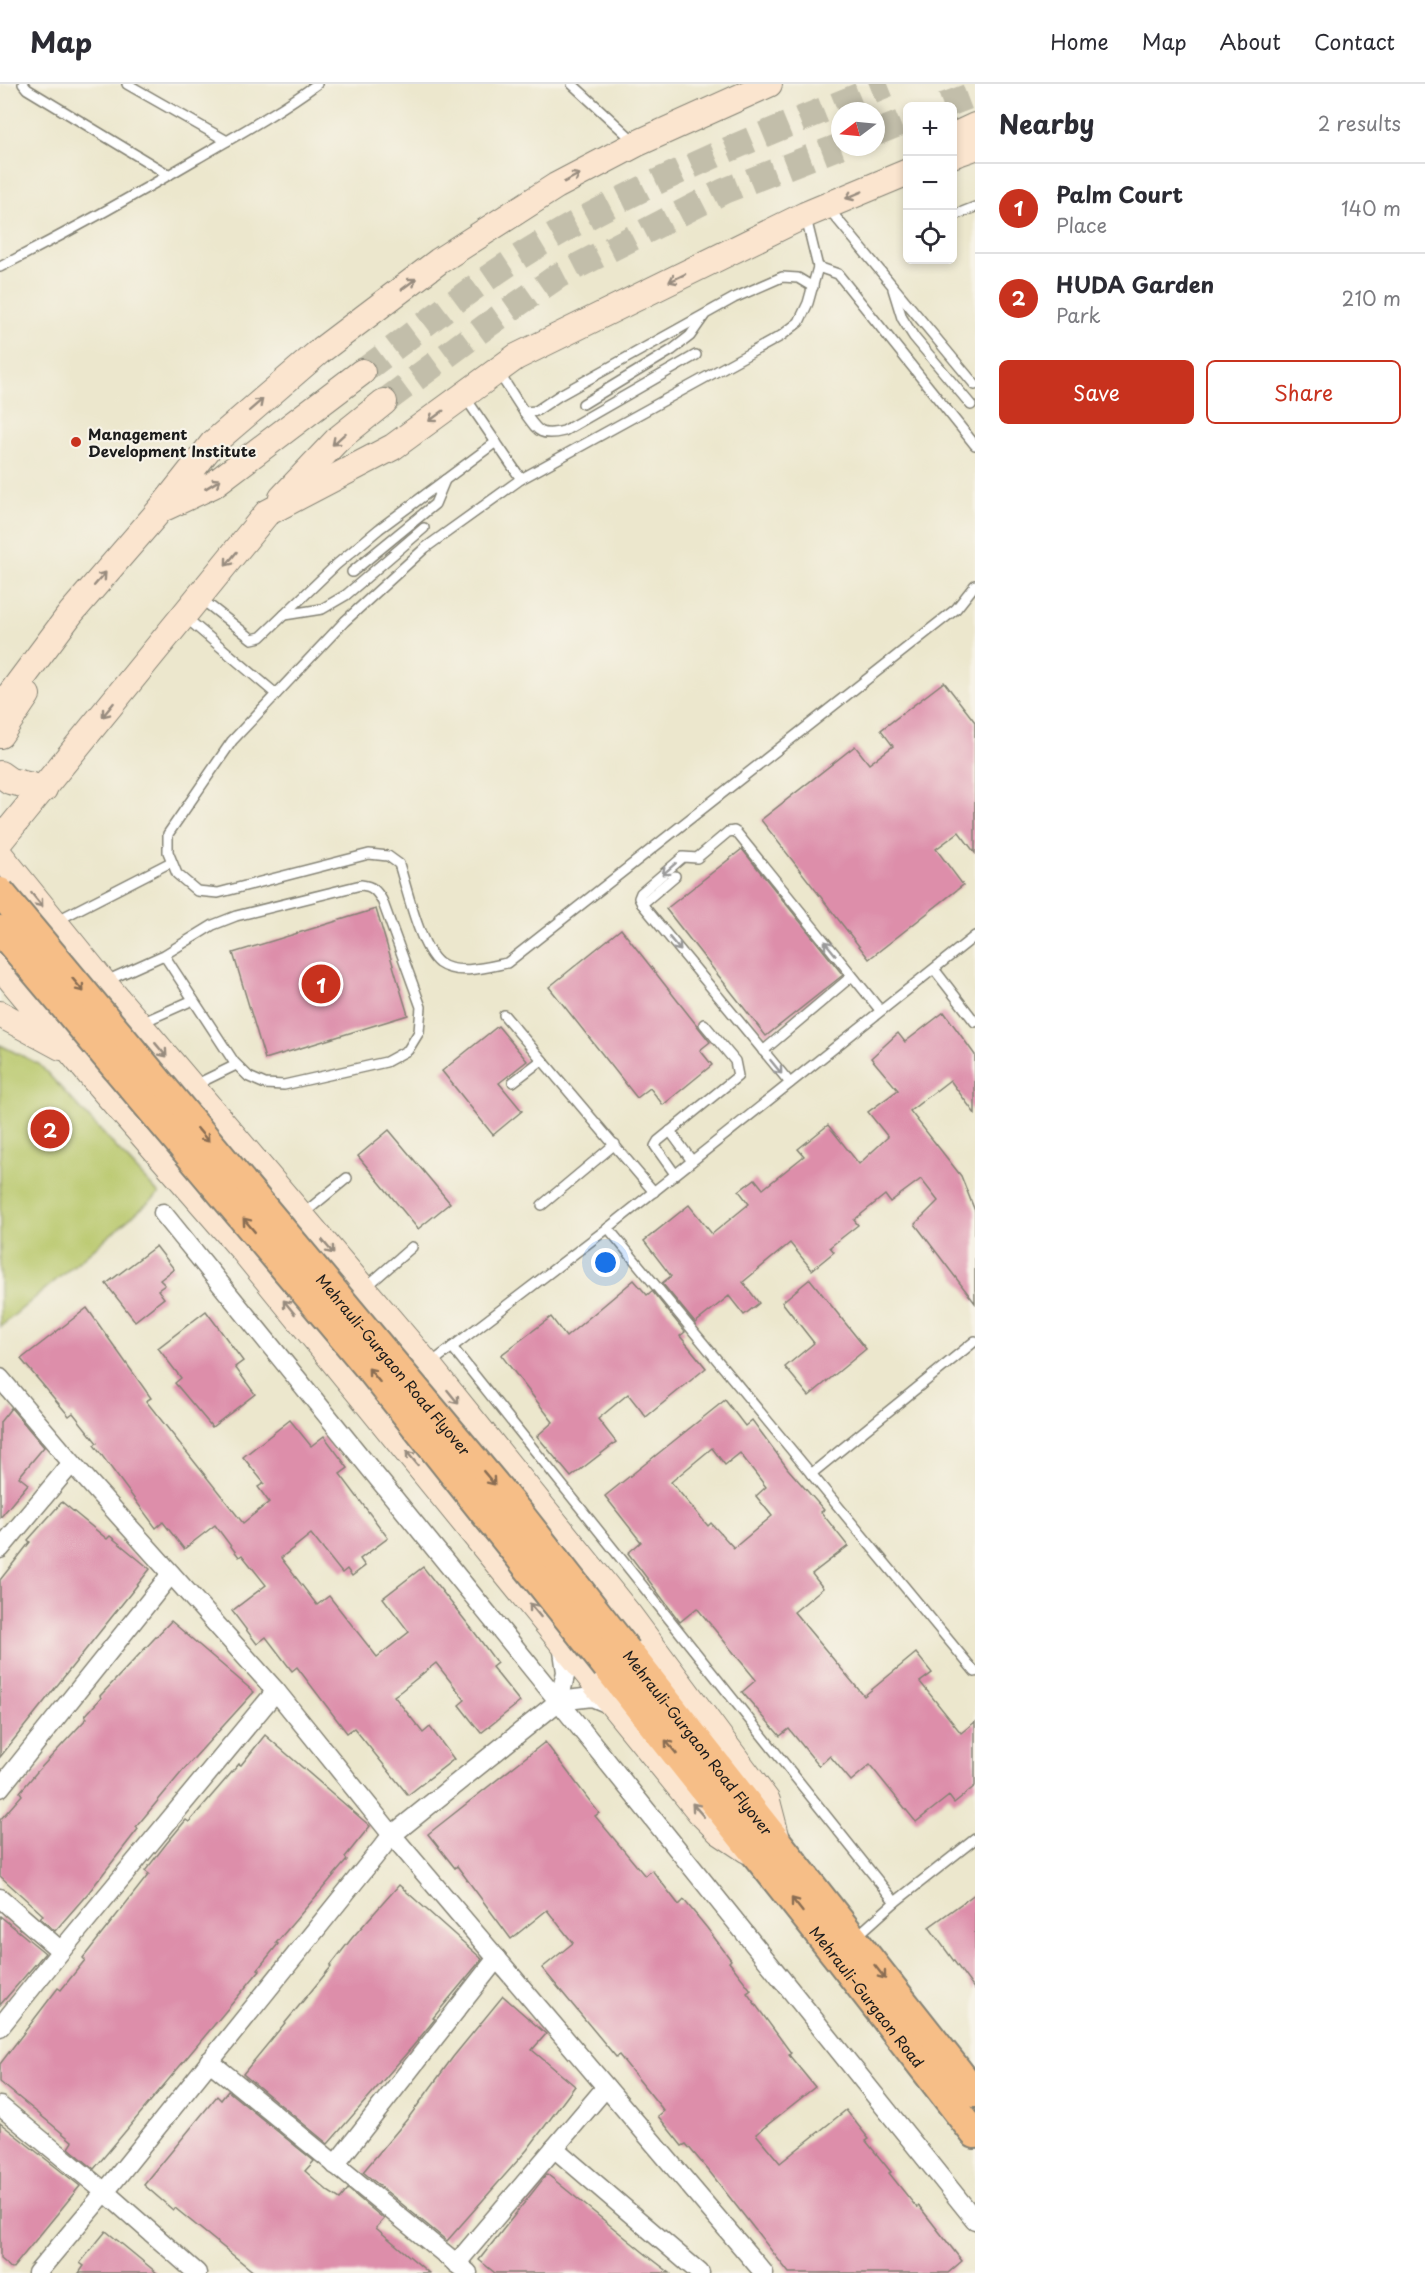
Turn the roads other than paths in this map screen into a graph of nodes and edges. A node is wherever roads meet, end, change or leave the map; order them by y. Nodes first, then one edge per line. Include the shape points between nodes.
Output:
1 (23, 84) edge
2 (127, 84) edge
3 (317, 84) edge
4 (572, 84) edge
5 (769, 84) edge
6 (975, 126) edge
7 (957, 136) edge
8 (227, 141) junction
9 (636, 144) junction
10 (975, 147) edge
11 (957, 153) edge
12 (903, 174) edge
13 (169, 175) junction
14 (975, 207) edge
15 (816, 211) junction
16 (957, 214) edge
17 (0, 267) edge
18 (818, 267) junction
19 (891, 284) junction
20 (813, 287) junction
21 (706, 314) junction
22 (696, 355) dead end
23 (497, 371) junction
24 (362, 372) tunnel mouth
25 (975, 385) edge
26 (464, 395) junction
27 (384, 402) tunnel mouth
28 (583, 404) dead end
29 (971, 405) dead end
30 (524, 412) junction
31 (496, 442) junction
32 (975, 445) edge
33 (521, 479) junction
34 (445, 480) junction
35 (160, 510) junction
36 (267, 513) junction
37 (424, 528) dead end
38 (352, 572) dead end
39 (975, 585) edge
40 (192, 607) junction
41 (71, 613) junction
42 (284, 615) junction
43 (276, 694) junction
44 (0, 708) edge
45 (0, 735) edge
46 (0, 774) edge
47 (44, 789) junction
48 (0, 841) edge
49 (0, 855) edge
50 (171, 862) junction
51 (675, 876) dead end
52 (0, 891) edge
53 (642, 904) junction
54 (0, 930) edge
55 (62, 931) junction
56 (975, 936) edge
57 (164, 955) junction
58 (934, 969) junction
59 (8, 975) edge
60 (852, 976) junction
61 (104, 982) junction
62 (193, 1000) junction
63 (880, 1010) junction
64 (0, 1014) edge
65 (504, 1015) dead end
66 (975, 1022) edge
67 (139, 1024) junction
68 (704, 1024) dead end
69 (764, 1051) junction
70 (72, 1053) junction
71 (542, 1060) junction
72 (236, 1065) junction
73 (513, 1082) dead end
74 (790, 1083) junction
75 (192, 1087) junction
76 (670, 1131) junction
77 (615, 1144) junction
78 (692, 1161) junction
79 (675, 1174) junction
80 (347, 1178) dead end
81 (654, 1192) junction
82 (542, 1205) dead end
83 (163, 1213) dead end
84 (302, 1216) junction
85 (608, 1228) junction
86 (412, 1247) dead end
87 (364, 1289) junction
88 (975, 1341) edge
89 (452, 1347) junction
90 (428, 1365) junction
91 (0, 1378) edge
92 (72, 1463) junction
93 (811, 1474) junction
94 (0, 1549) edge
95 (171, 1574) junction
96 (562, 1644) junction
97 (617, 1659) junction
98 (975, 1672) edge
99 (276, 1691) junction
100 (559, 1701) junction
101 (613, 1706) junction
102 (0, 1788) edge
103 (392, 1835) junction
104 (975, 1839) edge
105 (769, 1851) junction
106 (0, 1898) edge
107 (895, 1902) junction
108 (854, 1938) junction
109 (61, 1951) junction
110 (497, 1958) junction
111 (0, 2027) edge
112 (209, 2061) junction
113 (606, 2087) junction
114 (969, 2094) edge
115 (0, 2106) edge
116 (975, 2133) edge
117 (554, 2148) junction
118 (335, 2165) junction
119 (105, 2192) junction
120 (975, 2220) edge
121 (462, 2268) edge
122 (37, 2273) edge
123 (197, 2273) edge
124 (699, 2273) edge
125 (764, 2273) edge

1 - 13 lane
2 - 8 lane
3 - 8 lane
4 - 9 lane
5 - 9 street
6 - 7 street
8 - 13 lane
35 -> 9 street via 213,443 320,351 440,261 556,186
10 - 11 street
12 -> 15 street
13 - 17 lane
14 - 16 lane
15 - 18 lane
15 - 19 lane
15 -> 23 street via 516,357
18 - 20 lane
18 - 32 lane via 838,274
19 - 25 lane
19 - 29 lane via 902,318 914,337
20 - 21 lane via 798,278 782,277
20 - 33 lane via 799,322 781,336
21 - 28 lane via 690,336 672,350
21 - 30 lane via 536,411
22 - 30 lane via 564,431 549,435 538,430
23 - 26 street
23 - 30 lane
35 -> 24 street via 213,485
26 - 31 lane
26 -> 36 street via 393,447
27 -> 36 street via 338,439
31 - 33 lane
31 - 34 lane
33 - 43 lane via 425,548 345,621
34 - 38 lane via 435,504
34 - 42 lane via 336,565
41 -> 35 street
36 -> 40 street
37 - 42 lane via 346,595 322,609
39 - 50 lane via 956,609 507,963 481,969 456,969 440,964 426,948 399,864 388,856 369,854 218,893 197,891 177,874
40 - 42 lane via 252,639 261,637
40 - 43 lane
40 -> 47 street
41 - 44 street
41 - 45 street via 44,668
43 - 50 lane via 232,741 168,834
46 - 47 street via 10,781
47 - 48 street
49 -> 55 street
50 - 55 lane
51 - 53 lane
52 -> 97 main road, Mehrauli-Gurgaon Road Flyover, bridge via 514,1508
60 -> 53 lane via 734,831 697,858 683,856 641,893
53 -> 69 lane
97 -> 54 main road, Mehrauli-Gurgaon Road Flyover, bridge
55 - 59 street
55 - 61 street
56 - 58 lane
57 - 61 lane
57 - 62 lane
57 - 72 lane via 213,925 236,916 361,885 376,890 421,1007 419,1032 408,1050 387,1062 284,1085 265,1084
58 - 63 lane
58 - 66 lane
59 - 70 street
60 - 63 lane
60 - 69 lane
61 - 67 street
62 - 67 lane
62 - 72 lane
63 - 74 lane
64 - 70 street
65 - 71 lane
67 -> 75 street
68 - 76 lane via 735,1061 738,1076
69 -> 74 lane
96 -> 70 street via 243,1250
71 - 73 lane
71 - 77 lane
72 - 75 lane
74 - 78 lane
75 - 84 street
76 - 78 lane
76 - 79 lane via 654,1146
77 - 81 lane
77 - 82 lane
78 - 79 lane
79 - 81 lane
80 - 84 lane
81 - 85 lane
83 - 100 street
84 -> 87 street
85 - 89 lane
85 - 93 lane
86 - 87 lane
87 - 90 street
88 - 93 lane
89 - 90 lane
89 - 107 lane
90 -> 105 street via 629,1615 767,1801
91 - 92 street
92 - 94 street
92 - 95 street
93 - 98 lane
95 - 99 street
95 - 102 street
96 - 100 street via 566,1672
96 - 101 street
97 - 105 main road, Mehrauli-Gurgaon Road Flyover
99 - 103 street
99 - 109 street
100 - 101 street via 592,1697
100 - 103 street
100 - 120 street
105 -> 101 street via 709,1822
103 - 110 street
103 - 112 street
104 - 107 lane
105 - 108 main road, Mehrauli-Gurgaon Road
114 -> 105 main road, Mehrauli-Gurgaon Road
106 - 109 street
107 - 108 lane
108 -> 114 main road, Mehrauli-Gurgaon Road
109 - 111 street
110 - 113 street
110 - 118 street
112 - 118 street
112 - 119 street
113 - 117 street
113 - 125 street
114 - 116 main road, Mehrauli-Gurgaon Road
115 - 119 street
117 - 121 street
117 - 124 street
118 - 121 street
119 - 122 street
119 - 123 street

